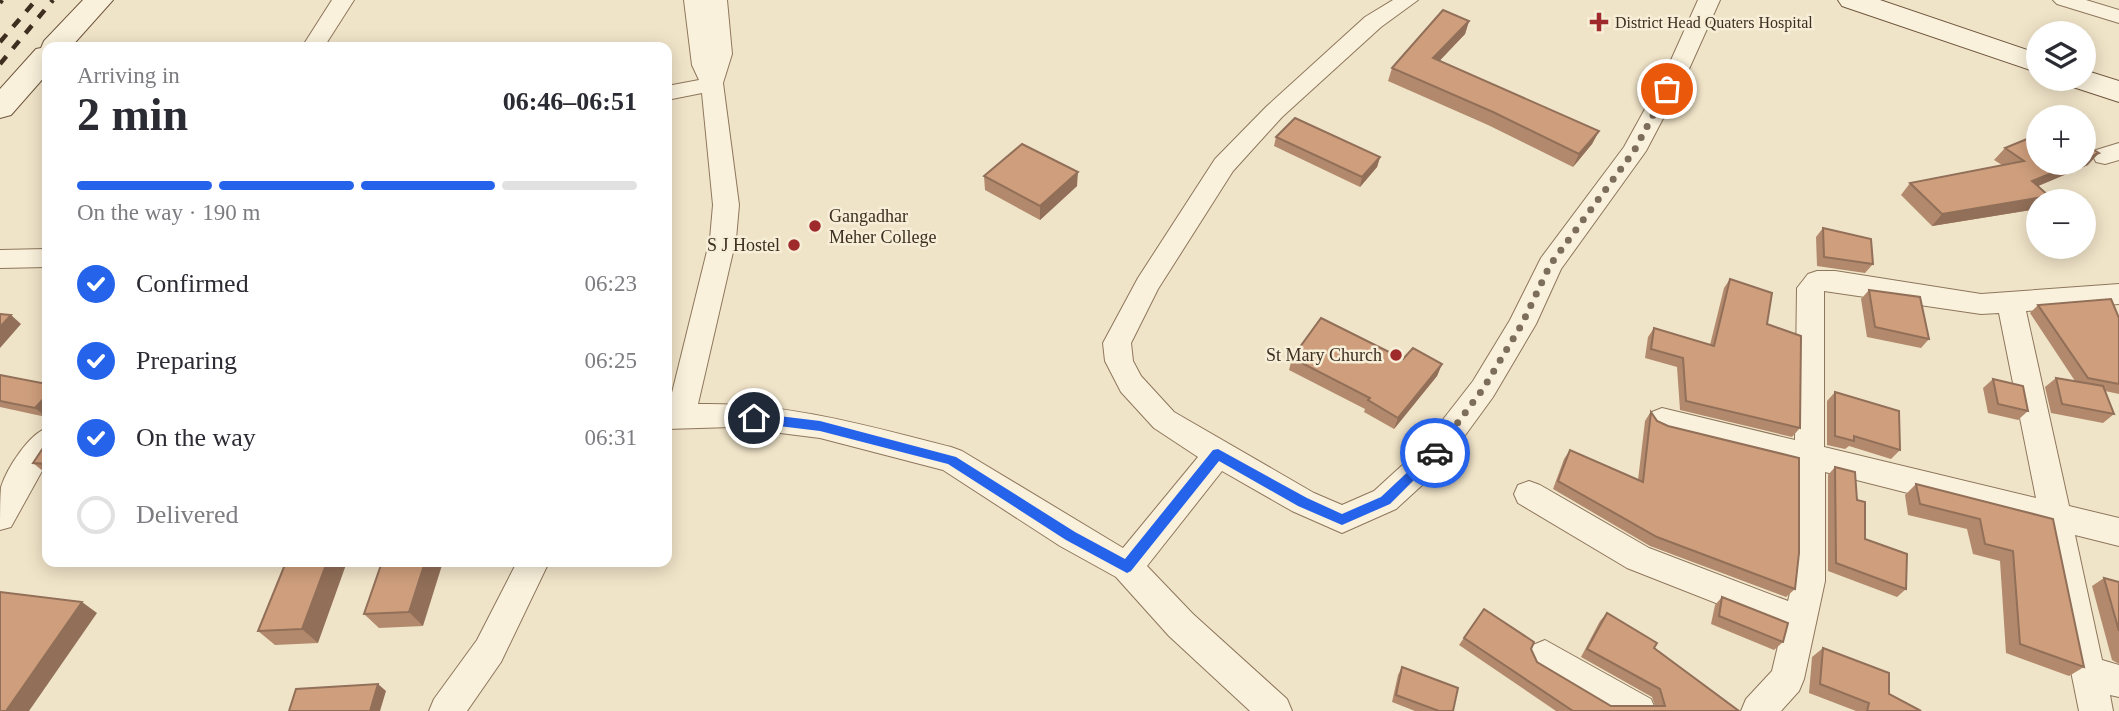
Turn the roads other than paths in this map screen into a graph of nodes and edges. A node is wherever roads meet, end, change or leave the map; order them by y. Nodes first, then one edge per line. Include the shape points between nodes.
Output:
1 (99, 0) edge
2 (344, 0) edge
3 (695, 0) edge
4 (716, 0) edge
5 (1408, 0) edge
6 (1709, 0) edge
7 (1853, 0) edge
8 (2064, 0) edge
9 (2119, 17) edge
10 (60, 42) edge
11 (316, 42) edge
12 (2026, 60) edge
13 (42, 62) edge
14 (712, 84) junction
15 (2096, 84) edge
16 (672, 92) edge
17 (2119, 92) edge
18 (0, 108) edge
19 (42, 258) edge
20 (0, 259) edge
21 (2119, 294) edge
22 (2011, 304) junction
23 (674, 417) edge
24 (1662, 420) edge
25 (42, 447) edge
26 (1218, 454) junction
27 (1807, 458) junction
28 (1529, 494) dead end
29 (0, 517) edge
30 (2057, 517) junction
31 (2119, 532) edge
32 (531, 567) edge
33 (1127, 567) junction
34 (1799, 620) junction
35 (1545, 656) dead end
36 (2104, 677) edge
37 (446, 711) edge
38 (1275, 711) edge
39 (1639, 711) edge
40 (1758, 711) edge
41 (2096, 711) edge

1 - 10 street
2 - 11 street
3 - 14 street via 704,65
4 - 14 street via 721,54
5 - 26 street via 1373,22 1274,112 1224,165 1147,285 1116,343 1131,384 1164,420
6 - 26 street via 1634,151 1550,265 1483,389 1431,458 1385,500 1342,519
7 - 12 street
8 - 9 street
13 - 18 street
14 - 16 street
14 - 23 street via 726,205 723,239
15 - 17 street
19 - 20 street
21 - 22 street
22 - 27 street via 1981,304 1817,281 1810,288
22 - 30 street
23 - 33 street via 732,415 820,426 951,460
24 - 27 street
25 - 29 street
26 - 33 street
27 - 30 street via 1937,485
27 - 34 street via 1809,581
28 - 34 street via 1638,558
30 - 31 street
30 - 36 street
32 - 37 street via 489,651
33 - 38 street via 1181,625
34 - 40 street via 1787,679
35 - 39 street
36 - 41 street

